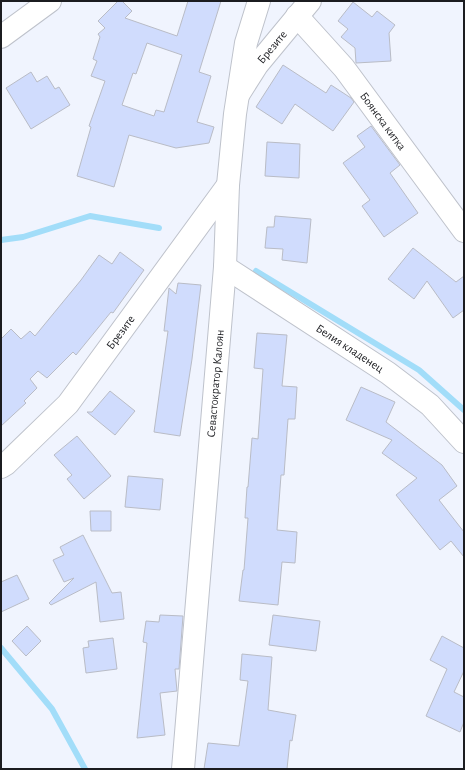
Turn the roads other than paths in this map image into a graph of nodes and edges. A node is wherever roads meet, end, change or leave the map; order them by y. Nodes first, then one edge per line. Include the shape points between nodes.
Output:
1 (259, 1) edge
2 (46, 3) edge
3 (304, 8) edge
4 (3, 31) edge
5 (238, 95) junction
6 (228, 185) junction
7 (464, 231) edge
8 (225, 267) junction
9 (464, 442) edge
10 (1, 467) edge
11 (183, 769) edge

1 - 5 street, Севастократор Калоян via 246,43
2 - 4 street
3 - 5 street, Брезите via 257,65
3 - 7 street, Боянска китка via 344,68
5 - 6 street, Севастократор Калоян
6 - 8 street, Севастократор Калоян
6 - 10 street, Брезите via 68,404
8 - 9 street, Белия кладенец via 388,373 430,405
8 - 11 street, Севастократор Калоян

